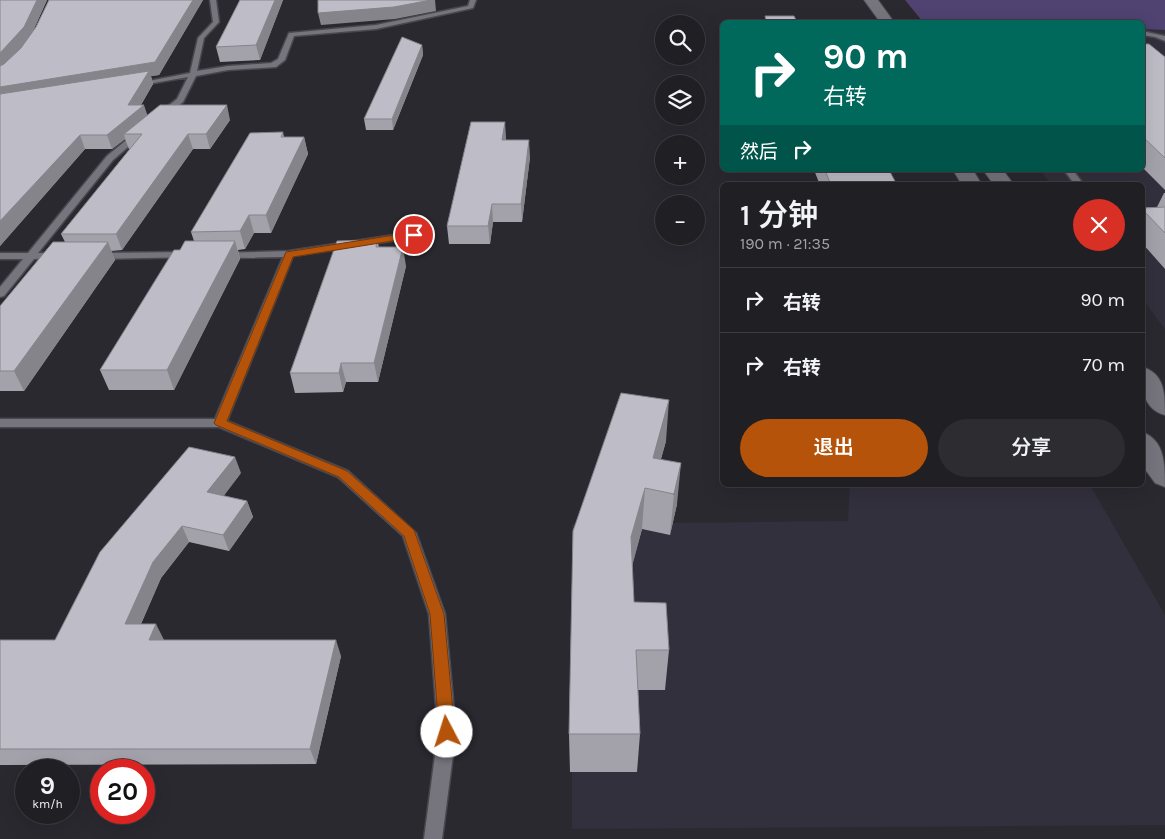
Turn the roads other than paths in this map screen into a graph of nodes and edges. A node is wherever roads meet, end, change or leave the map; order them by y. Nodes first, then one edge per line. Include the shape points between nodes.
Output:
1 (213, 0) edge
2 (473, 0) edge
3 (871, 0) edge
4 (886, 20) edge
5 (1145, 33) edge
6 (1165, 39) edge
7 (193, 74) junction
8 (125, 85) edge
9 (1070, 172) edge
10 (1078, 182) edge
11 (414, 235) dead end
12 (289, 254) junction
13 (0, 256) edge
14 (30, 256) junction
15 (70, 256) edge
16 (90, 256) edge
17 (0, 294) edge
18 (1145, 379) edge
19 (1165, 406) edge
20 (0, 423) edge
21 (220, 423) junction
22 (1145, 446) edge
23 (1165, 476) edge
24 (433, 839) edge

1 - 7 lane via 216,22 201,38
2 - 7 lane via 471,7 376,26 291,34 281,60 273,65
3 - 4 main road
5 - 6 lane
7 - 8 lane
7 - 14 lane via 180,100 110,158
9 - 10 lane
11 - 12 lane
12 - 16 lane
12 - 21 lane
13 - 14 lane
14 - 15 lane
14 - 17 lane
18 - 19 main road
20 - 21 lane
21 - 24 lane via 343,474 409,533 437,614 447,732
22 - 23 main road

